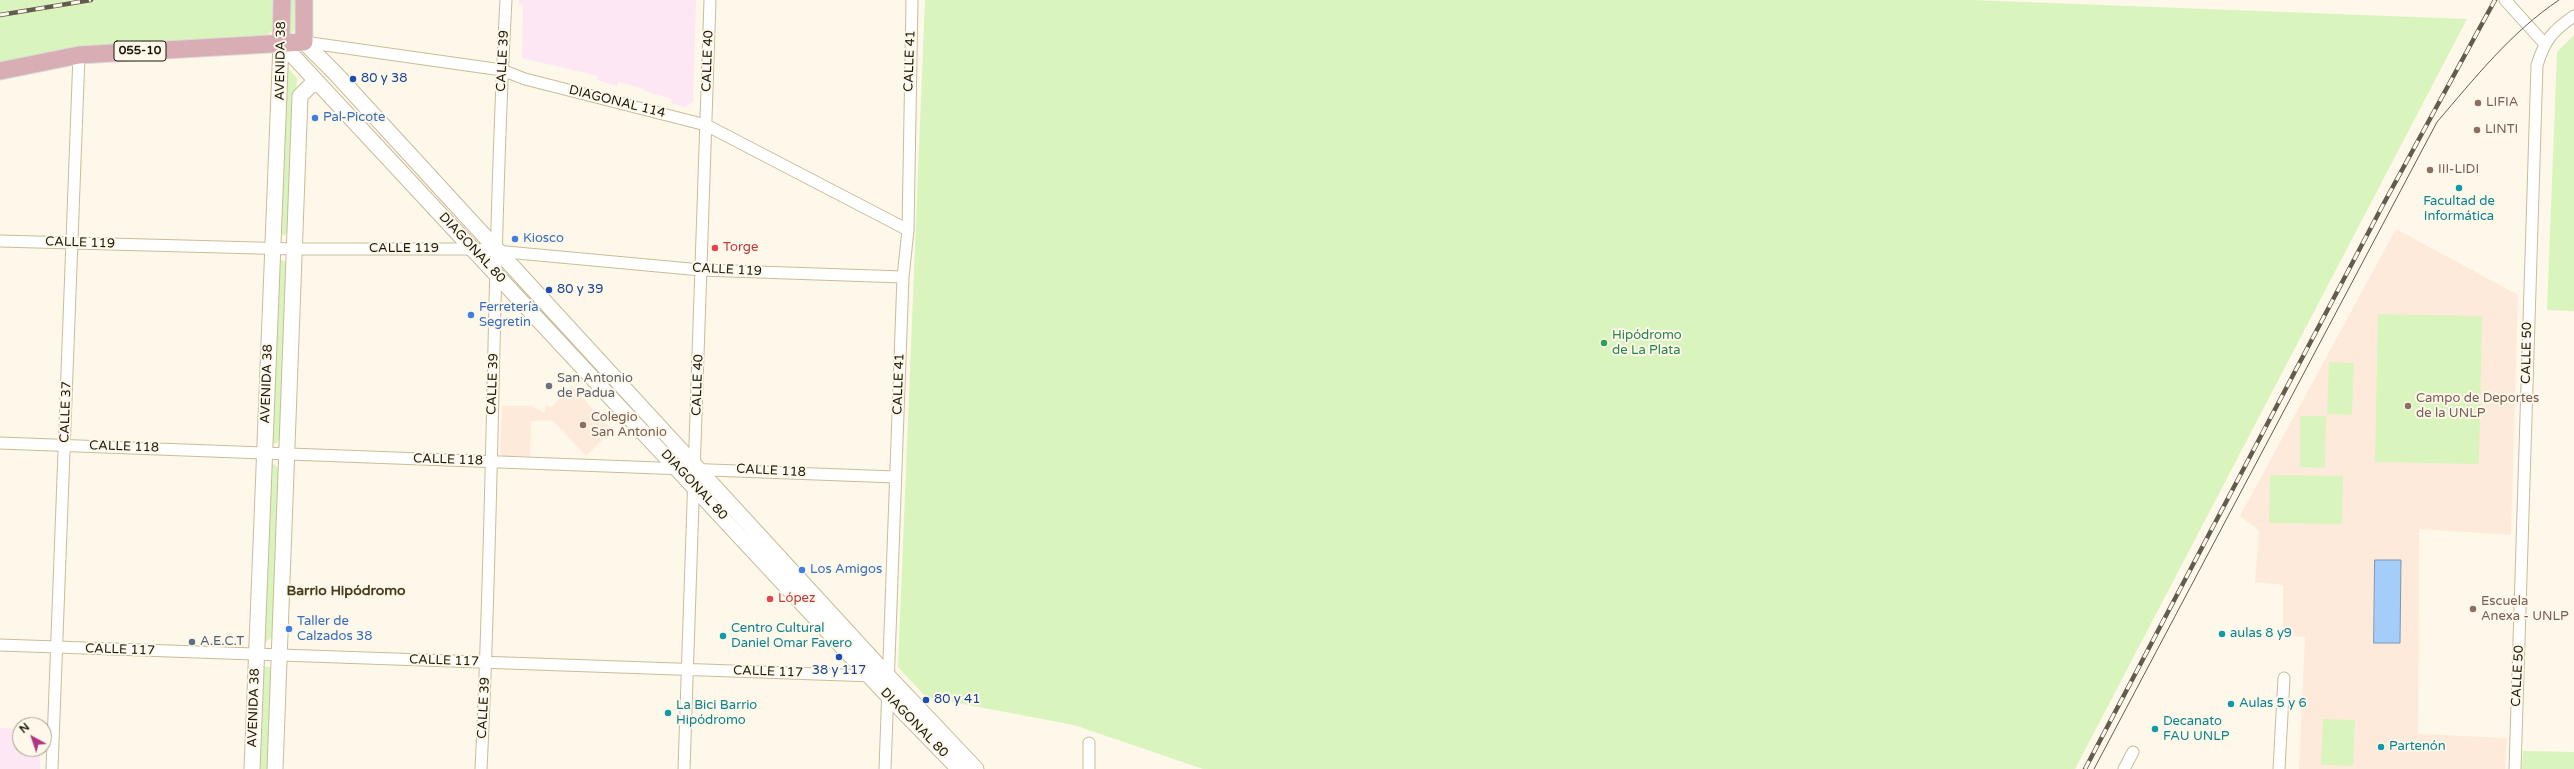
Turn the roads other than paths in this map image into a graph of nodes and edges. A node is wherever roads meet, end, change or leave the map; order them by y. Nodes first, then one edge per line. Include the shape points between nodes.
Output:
1 (282, 0) edge
2 (304, 0) edge
3 (506, 0) edge
4 (710, 0) edge
5 (912, 0) edge
6 (2506, 0) edge
7 (2574, 16) edge
8 (304, 42) junction
9 (281, 43) junction
10 (2544, 43) junction
11 (79, 55) junction
12 (502, 70) junction
13 (0, 71) edge
14 (321, 86) junction
15 (706, 125) junction
16 (908, 230) junction
17 (0, 241) edge
18 (72, 243) junction
19 (273, 249) junction
20 (294, 250) junction
21 (474, 250) junction
22 (496, 251) junction
23 (701, 270) junction
24 (496, 273) junction
25 (903, 277) junction
26 (0, 442) edge
27 (65, 445) junction
28 (264, 453) junction
29 (286, 454) junction
30 (491, 461) junction
31 (678, 468) junction
32 (696, 468) junction
33 (895, 477) junction
34 (694, 485) junction
35 (0, 645) edge
36 (57, 647) junction
37 (256, 654) junction
38 (279, 655) junction
39 (486, 662) junction
40 (687, 669) junction
41 (869, 676) junction
42 (888, 676) junction
43 (2284, 678) dead end
44 (888, 696) junction
45 (1089, 744) dead end
46 (2133, 752) dead end
47 (52, 769) edge
48 (252, 769) edge
49 (275, 769) edge
50 (481, 769) edge
51 (684, 769) edge
52 (885, 769) edge
53 (959, 769) edge
54 (976, 769) edge
55 (1089, 769) edge
56 (2124, 769) edge
57 (2279, 769) edge
58 (2515, 769) edge

1 - 9 main road, AVENIDA 38
2 - 8 main road, AVENIDA 38
3 - 12 street, CALLE 39
4 - 15 street, CALLE 40
5 - 16 street, CALLE 41
6 - 10 street
7 - 10 street via 2563,23
8 - 9 main road
8 - 12 street, DIAGONAL 114
8 - 22 main road, DIAGONAL 80 via 339,77
9 - 11 main road, 055-10
9 - 14 main road, DIAGONAL 80
9 - 19 main road, AVENIDA 38
10 - 58 street, CALLE 50 via 2537,65
11 - 13 main road, 055-10
11 - 18 street, CALLE 37
12 - 15 street, DIAGONAL 114 via 525,79
12 - 22 street, CALLE 39
14 - 20 main road, AVENIDA 38 via 313,83 300,96
14 - 21 main road, DIAGONAL 80
15 - 16 street, DIAGONAL 114
15 - 23 street, CALLE 40
16 - 25 street, CALLE 41
17 - 18 street, CALLE 119
18 - 19 street, CALLE 119
18 - 27 street, CALLE 37
19 - 20 street, CALLE 119
19 - 28 main road, AVENIDA 38
20 - 21 street, CALLE 119
20 - 29 main road, AVENIDA 38
21 - 22 street, CALLE 119
21 - 24 main road, DIAGONAL 80
22 - 23 street, CALLE 119
22 - 24 street, CALLE 39
22 - 32 main road, DIAGONAL 80
23 - 25 street, CALLE 119
23 - 32 street, CALLE 40
24 - 30 street, CALLE 39
24 - 31 main road, DIAGONAL 80
25 - 33 street, CALLE 41
26 - 27 street, CALLE 118
27 - 28 street, CALLE 118
27 - 36 street, CALLE 37
28 - 29 street, CALLE 118
28 - 37 main road, AVENIDA 38
29 - 30 street, CALLE 118
29 - 38 main road, AVENIDA 38
30 - 31 street, CALLE 118
30 - 39 street, CALLE 39
31 - 32 street, CALLE 118
31 - 34 main road, DIAGONAL 80
32 - 33 street, CALLE 118
32 - 34 street, CALLE 40
32 - 42 main road, DIAGONAL 80
33 - 42 street, CALLE 41
34 - 40 street, CALLE 40
34 - 41 main road, DIAGONAL 80
35 - 36 street, CALLE 117
36 - 37 street, CALLE 117
36 - 47 street, CALLE 37
37 - 38 street, CALLE 117
37 - 48 main road, AVENIDA 38
38 - 39 street, CALLE 117
38 - 49 main road, AVENIDA 38
39 - 40 street, CALLE 117
39 - 50 street, CALLE 39
40 - 41 street, CALLE 117
40 - 51 street, CALLE 40
41 - 42 street, CALLE 117
41 - 44 main road, DIAGONAL 80
42 - 44 street, CALLE 41
42 - 54 main road, DIAGONAL 80
43 - 57 street
44 - 52 street, CALLE 41
44 - 53 main road, DIAGONAL 80
45 - 55 street
46 - 56 street

